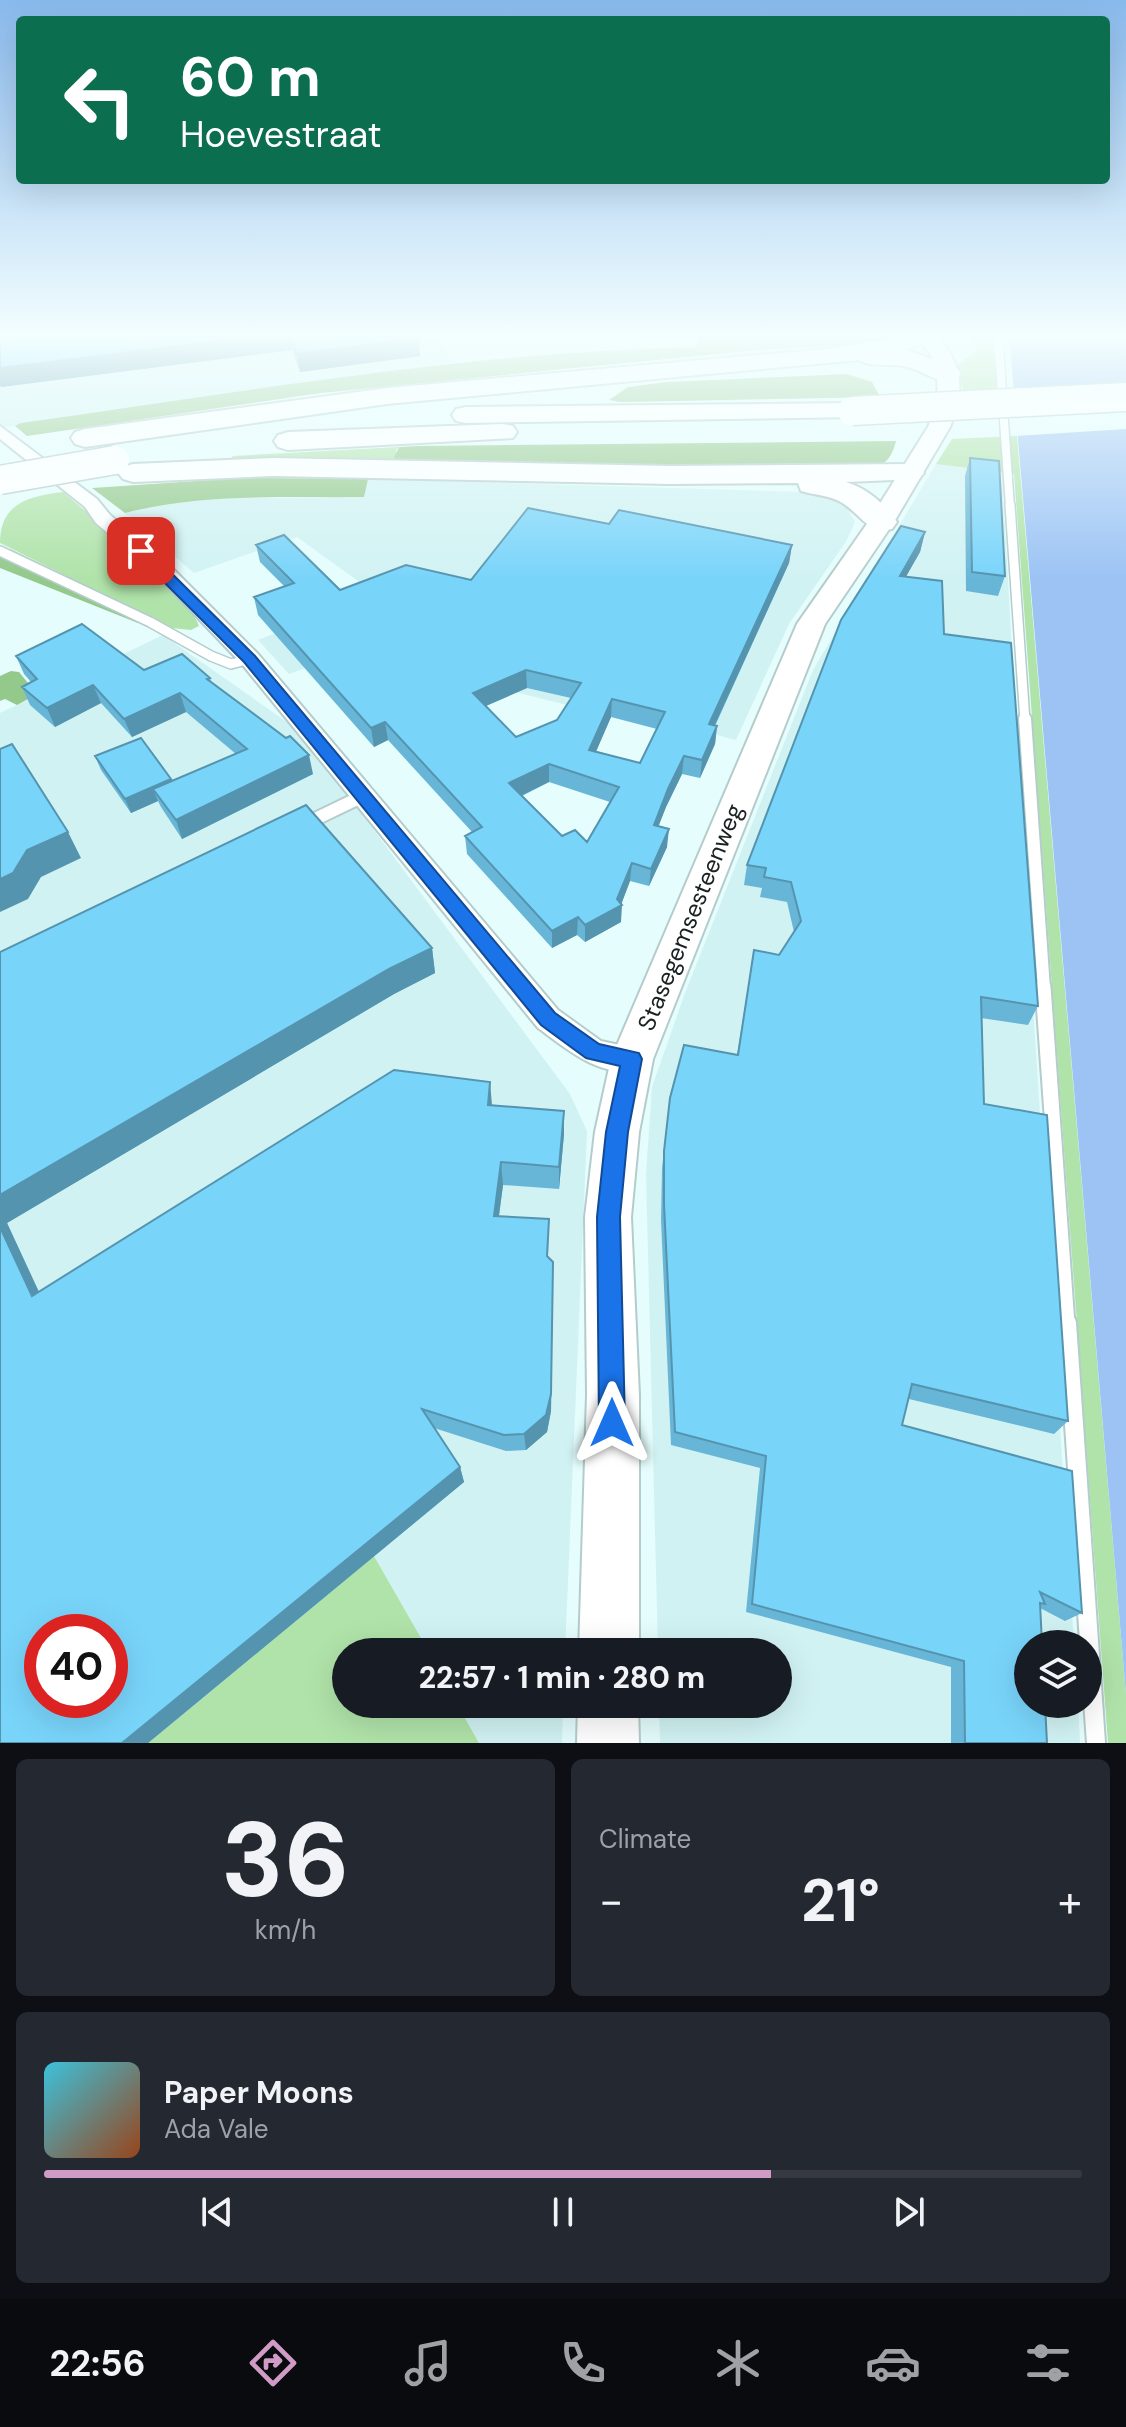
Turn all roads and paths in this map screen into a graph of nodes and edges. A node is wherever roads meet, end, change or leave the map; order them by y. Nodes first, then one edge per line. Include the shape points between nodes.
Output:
1 (289, 416) edge
2 (891, 416) edge
3 (943, 416) edge
4 (1004, 416) edge
5 (1126, 417) edge
6 (852, 421) junction
7 (0, 431) edge
8 (0, 453) edge
9 (107, 454) junction
10 (0, 460) edge
11 (909, 473) junction
12 (670, 475) junction
13 (0, 483) edge
14 (881, 522) junction
15 (0, 551) edge
16 (250, 659) junction
17 (363, 796) junction
18 (293, 830) edge
19 (632, 1059) junction
20 (609, 1638) edge
21 (608, 1718) edge
22 (608, 1743) edge
23 (1096, 1743) edge

1 - 9 highway
2 - 6 highway, bridge
3 - 11 street, Stasegemsesteenweg
4 - 23 lane
5 - 6 highway
6 - 9 highway via 369,436
7 - 16 street via 160,567
8 - 9 highway
9 - 10 highway
9 - 12 highway via 273,467
9 - 13 highway
11 - 12 highway
11 - 14 street, Stasegemsesteenweg
12 - 14 highway via 826,486 864,501
14 - 19 street, Stasegemsesteenweg via 811,624
15 - 16 lane via 211,656 231,664
16 - 17 street
17 - 18 lane
17 - 19 street via 548,1019 594,1052
19 - 20 street, Stasegemsesteenweg via 608,1217 613,1395
21 - 22 street

